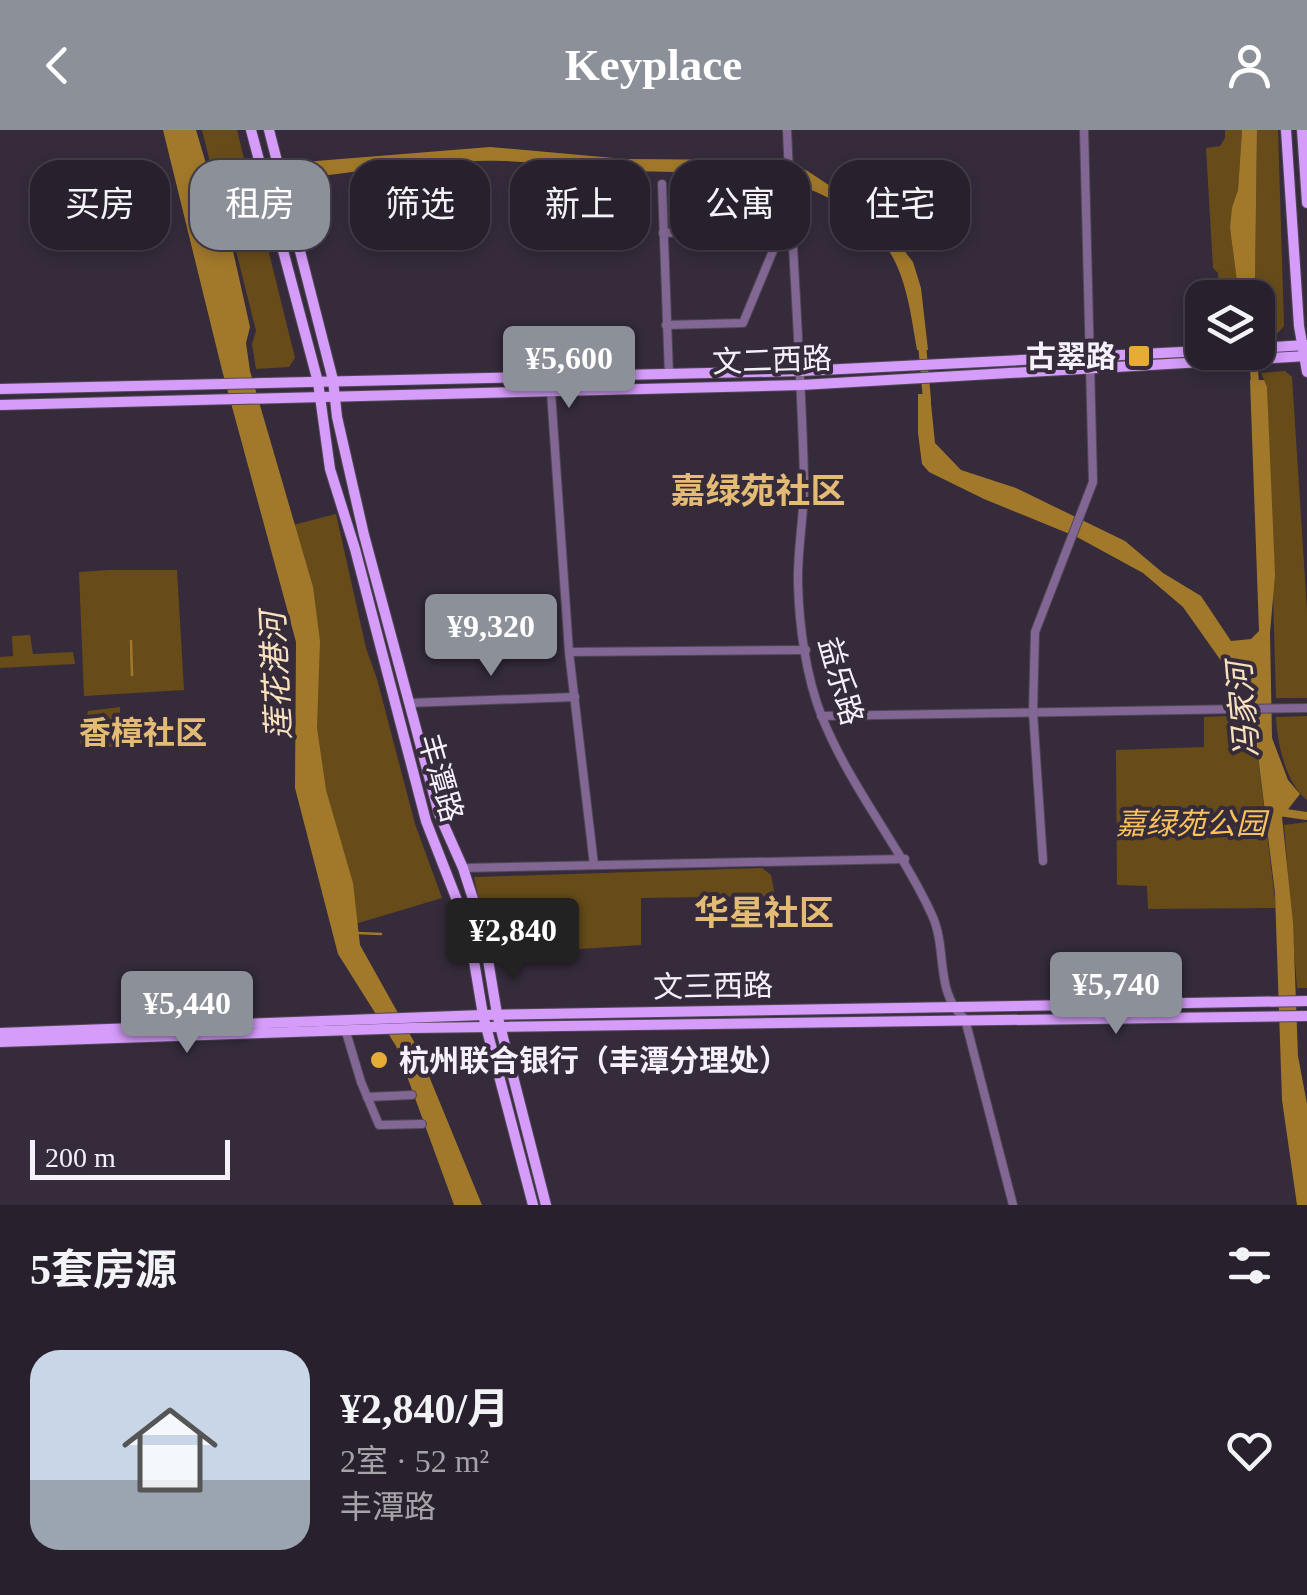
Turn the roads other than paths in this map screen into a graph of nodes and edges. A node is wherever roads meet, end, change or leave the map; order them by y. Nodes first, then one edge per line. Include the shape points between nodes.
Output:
1 (251, 130) edge
2 (269, 130) edge
3 (788, 130) edge
4 (1084, 130) edge
5 (1286, 130) edge
6 (1302, 130) edge
7 (788, 160) edge
8 (662, 184) dead end
9 (1307, 203) edge
10 (664, 233) junction
11 (670, 233) edge
12 (773, 250) edge
13 (794, 250) edge
14 (666, 325) junction
15 (1275, 351) edge
16 (1306, 351) edge
17 (1185, 353) edge
18 (1185, 359) edge
19 (1090, 362) junction
20 (948, 370) junction
21 (801, 371) junction
22 (1307, 372) edge
23 (669, 374) junction
24 (333, 380) junction
25 (318, 382) junction
26 (802, 386) junction
27 (0, 389) edge
28 (552, 392) junction
29 (319, 396) junction
30 (335, 396) junction
31 (0, 405) edge
32 (806, 650) junction
33 (569, 652) junction
34 (575, 698) junction
35 (409, 703) junction
36 (1307, 708) edge
37 (1033, 712) junction
38 (821, 716) junction
39 (904, 859) junction
40 (1042, 860) dead end
41 (594, 865) junction
42 (463, 868) junction
43 (1307, 1002) edge
44 (952, 1008) junction
45 (498, 1014) junction
46 (483, 1015) junction
47 (1307, 1016) edge
48 (966, 1020) junction
49 (409, 1024) junction
50 (372, 1026) junction
51 (501, 1027) junction
52 (487, 1028) junction
53 (346, 1032) junction
54 (0, 1033) edge
55 (0, 1042) edge
56 (412, 1095) dead end
57 (367, 1097) junction
58 (422, 1124) dead end
59 (532, 1205) edge
60 (546, 1205) edge
61 (1013, 1205) edge

1 - 25 main road, 丰潭路
2 - 24 main road, 丰潭路
3 - 7 street, 益乐路
4 - 19 street
5 - 16 main road
6 - 9 main road
8 - 10 street
10 - 11 street
10 - 14 street
12 - 14 street via 743,323
13 - 21 street, 益乐路
14 - 23 street
15 - 16 main road, 文二西路
16 - 22 main road
17 - 19 main road, 文二西路
18 - 19 main road, 文二西路
19 - 20 main road, 文二西路
19 - 37 street via 1094,482 1035,632
20 - 21 main road, 文二西路
20 - 26 main road, 文二西路
21 - 23 main road, 文二西路
21 - 26 street, 益乐路
23 - 24 main road, 文二西路
24 - 25 main road, 文二西路
24 - 30 main road, 丰潭路
25 - 27 main road, 文二西路
25 - 29 main road, 丰潭路
26 - 28 main road, 文二西路
26 - 32 street, 益乐路 via 798,584
28 - 30 main road, 文二西路
28 - 33 street
29 - 30 main road, 文二西路
29 - 31 main road, 文二西路
29 - 46 main road, 丰潭路 via 330,469 426,820 469,931
30 - 35 main road, 丰潭路 via 348,472
32 - 33 street
32 - 38 street, 益乐路
33 - 34 street
34 - 35 street
34 - 41 street
35 - 42 main road, 丰潭路 via 439,814
36 - 37 street
37 - 38 street
37 - 40 street
38 - 39 street, 益乐路
39 - 41 street
39 - 44 street, 益乐路 via 934,918
41 - 42 street
42 - 45 main road, 丰潭路
43 - 44 main road, 文三西路
44 - 45 main road, 文三西路
44 - 48 street
45 - 46 main road, 文三西路
45 - 51 main road, 丰潭路
46 - 49 main road, 文三西路
46 - 52 main road, 丰潭路
47 - 48 main road, 文三西路
48 - 51 main road, 文三西路
48 - 61 street
49 - 50 main road, 文三西路
49 - 52 main road, 文三西路
50 - 53 main road, 文三西路
50 - 54 main road, 文三西路
51 - 52 main road, 文三西路
51 - 60 main road, 丰潭路
52 - 59 main road, 丰潭路
53 - 55 main road, 文三西路
53 - 57 street
56 - 57 street
57 - 58 street via 379,1125

